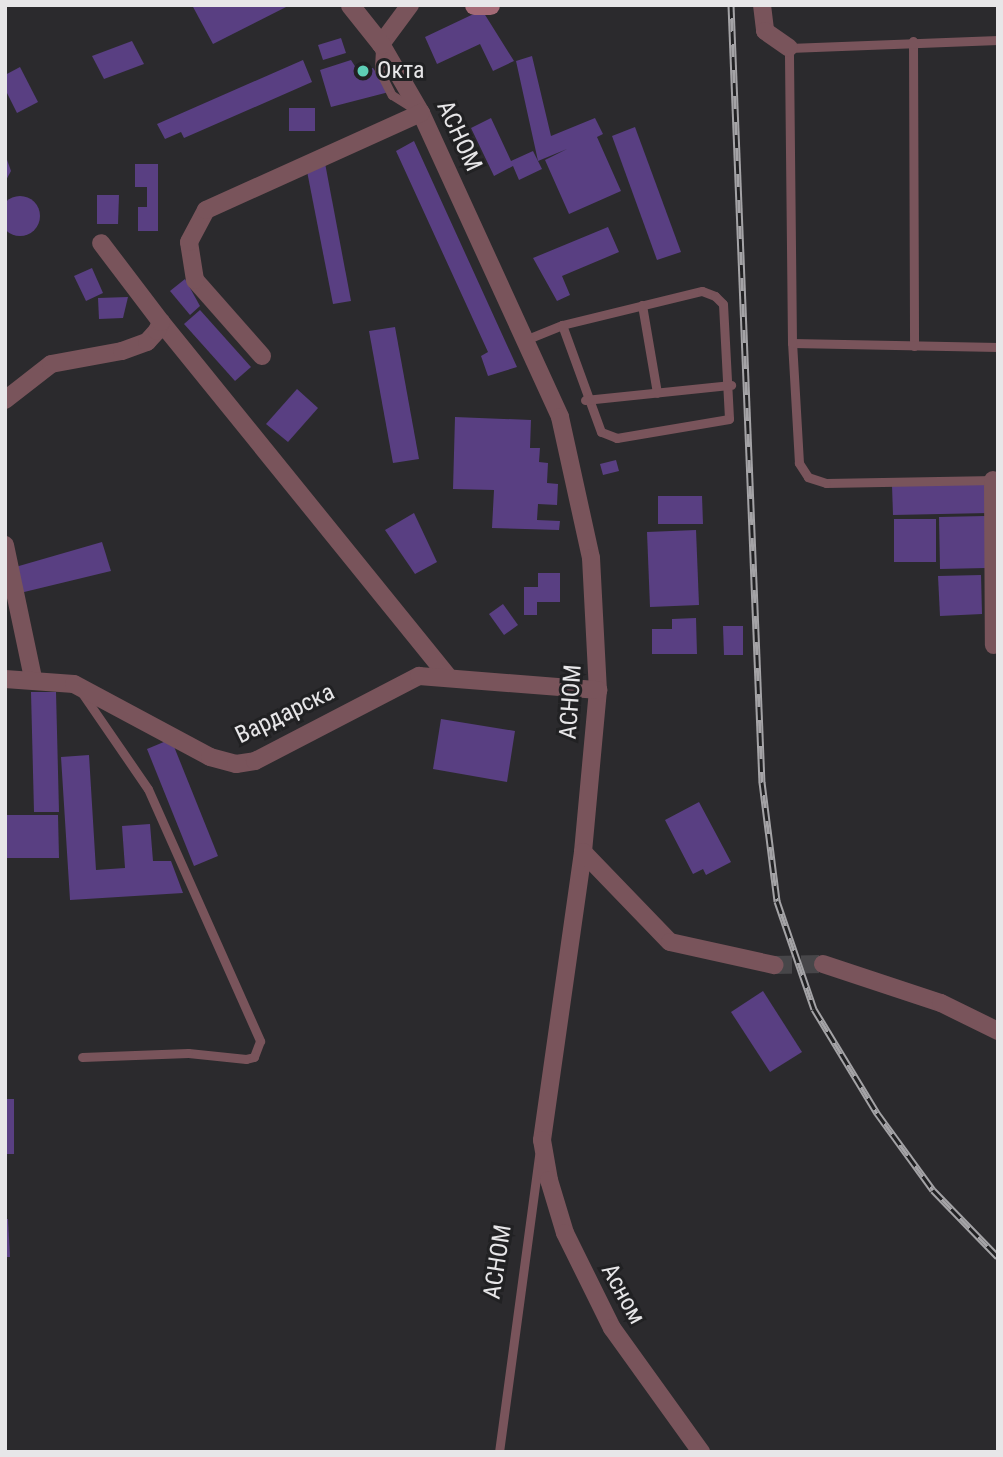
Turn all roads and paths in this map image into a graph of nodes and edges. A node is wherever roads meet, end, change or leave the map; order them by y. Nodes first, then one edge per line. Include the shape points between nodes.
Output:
1 (350, 5) edge
2 (411, 5) edge
3 (474, 5) edge
4 (491, 5) edge
5 (762, 5) edge
6 (998, 40) edge
7 (913, 41) junction
8 (381, 44) junction
9 (789, 48) junction
10 (421, 113) junction
11 (101, 243) dead end
12 (642, 305) junction
13 (161, 322) junction
14 (562, 324) junction
15 (525, 340) junction
16 (792, 343) junction
17 (914, 346) junction
18 (998, 347) edge
19 (262, 356) dead end
20 (731, 385) junction
21 (657, 393) junction
22 (5, 400) edge
23 (585, 400) junction
24 (995, 480) edge
25 (5, 545) edge
26 (994, 645) dead end
27 (448, 676) junction
28 (33, 678) junction
29 (5, 679) edge
30 (74, 684) junction
31 (598, 690) junction
32 (583, 852) junction
33 (823, 964) tunnel mouth
34 (774, 965) tunnel mouth
35 (998, 1031) edge
36 (82, 1057) dead end
37 (542, 1140) junction
38 (499, 1452) edge
39 (701, 1452) edge

1 - 8 street, АСНОМ
2 - 8 street
3 - 4 main road
5 - 9 street via 765,31
6 - 7 lane
7 - 9 lane
7 - 17 lane
8 - 10 street, АСНОМ
9 - 16 lane
10 - 15 street, АСНОМ
10 - 19 street via 206,211 190,242 195,280
11 - 13 street
12 - 14 lane
12 - 20 lane via 702,291 715,296 723,304
12 - 21 lane
13 - 22 street via 147,342 51,364
13 - 27 street
14 - 15 lane
14 - 23 lane
15 - 31 street, АСНОМ via 560,417 583,500 599,642
16 - 17 lane
16 - 24 lane via 799,463 808,477 826,483
17 - 18 lane
20 - 21 lane
20 - 23 lane via 731,412 725,423 617,438 601,432
21 - 23 lane
24 - 26 street
25 - 28 street
27 - 30 street, Вардарска via 399,683 255,761 236,764 210,757
27 - 31 street, Вардарска
28 - 29 street, Вардарска
28 - 30 street, Вардарска
30 - 36 lane via 149,789 260,1041 254,1057 246,1059 188,1053
31 - 32 street, АСНОМ
32 - 34 street via 670,942
32 - 37 street, АСНОМ
33 - 35 street via 941,1003
37 - 38 lane, АСНОМ
37 - 39 street, Асном via 556,1209 592,1292

